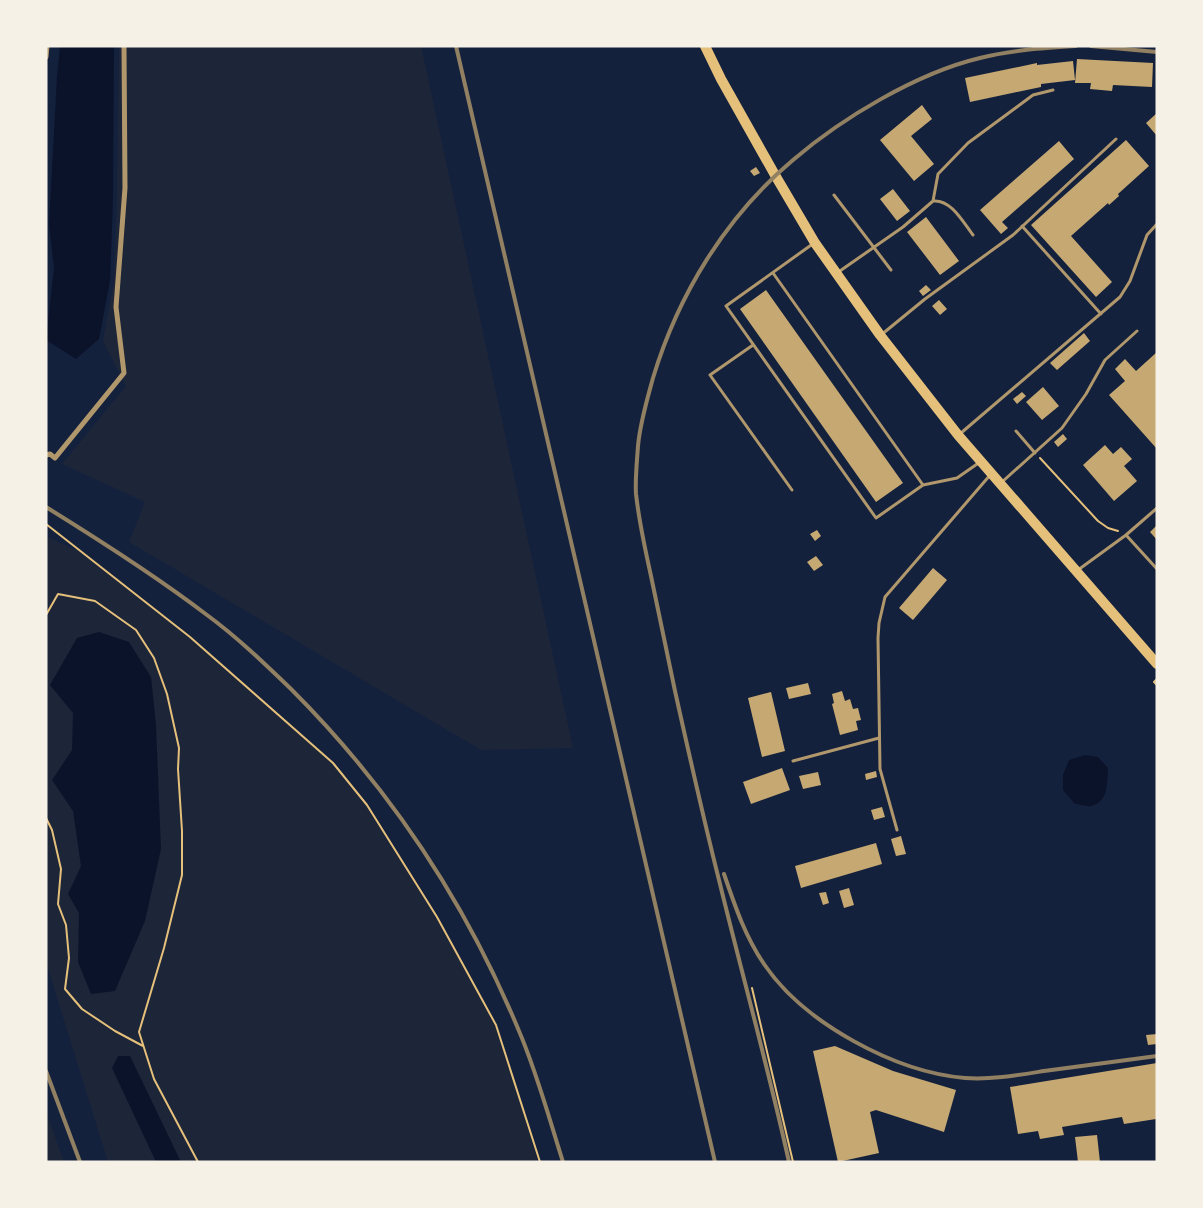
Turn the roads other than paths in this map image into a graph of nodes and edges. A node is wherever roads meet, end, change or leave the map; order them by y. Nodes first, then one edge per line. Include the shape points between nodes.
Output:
1 (47, 46) edge
2 (124, 46) edge
3 (705, 46) edge
4 (46, 57) edge
5 (1053, 90) dead end
6 (1116, 139) dead end
7 (834, 195) dead end
8 (933, 201) junction
9 (1157, 224) edge
10 (1022, 226) junction
11 (973, 235) dead end
12 (815, 243) junction
13 (873, 247) junction
14 (890, 270) dead end
15 (773, 273) junction
16 (836, 273) junction
17 (1100, 314) junction
18 (1137, 331) dead end
19 (880, 335) junction
20 (753, 345) junction
21 (1016, 431) dead end
22 (958, 436) junction
23 (1035, 453) junction
24 (46, 454) edge
25 (980, 462) junction
26 (991, 474) junction
27 (1000, 484) junction
28 (922, 485) junction
29 (792, 490) dead end
30 (1157, 508) edge
31 (1126, 535) junction
32 (1157, 568) edge
33 (1076, 572) junction
34 (1155, 659) edge
35 (879, 738) junction
36 (792, 761) dead end
37 (897, 830) dead end

1 - 4 street
2 - 24 street via 125,188 116,306 124,374 54,458
3 - 12 main road
5 - 8 lane via 1033,95 968,143 938,174
6 - 10 lane
7 - 13 lane
8 - 11 lane via 946,203
8 - 13 lane
9 - 17 lane via 1147,235 1130,281 1120,297
10 - 17 lane
10 - 19 lane
12 - 15 lane
12 - 16 main road
13 - 14 lane
13 - 16 lane
15 - 20 lane via 726,306
15 - 28 lane
16 - 19 main road
17 - 22 lane
18 - 23 lane via 1105,360 1062,428
19 - 22 main road
20 - 28 lane via 876,518
20 - 29 lane via 710,375
21 - 23 lane
22 - 25 main road
23 - 27 lane
25 - 26 main road
25 - 28 lane via 957,478
26 - 27 main road
26 - 35 lane via 885,597 878,638
27 - 33 main road
30 - 31 lane
31 - 32 lane
31 - 33 lane
33 - 34 main road
35 - 36 lane
35 - 37 lane via 880,769

